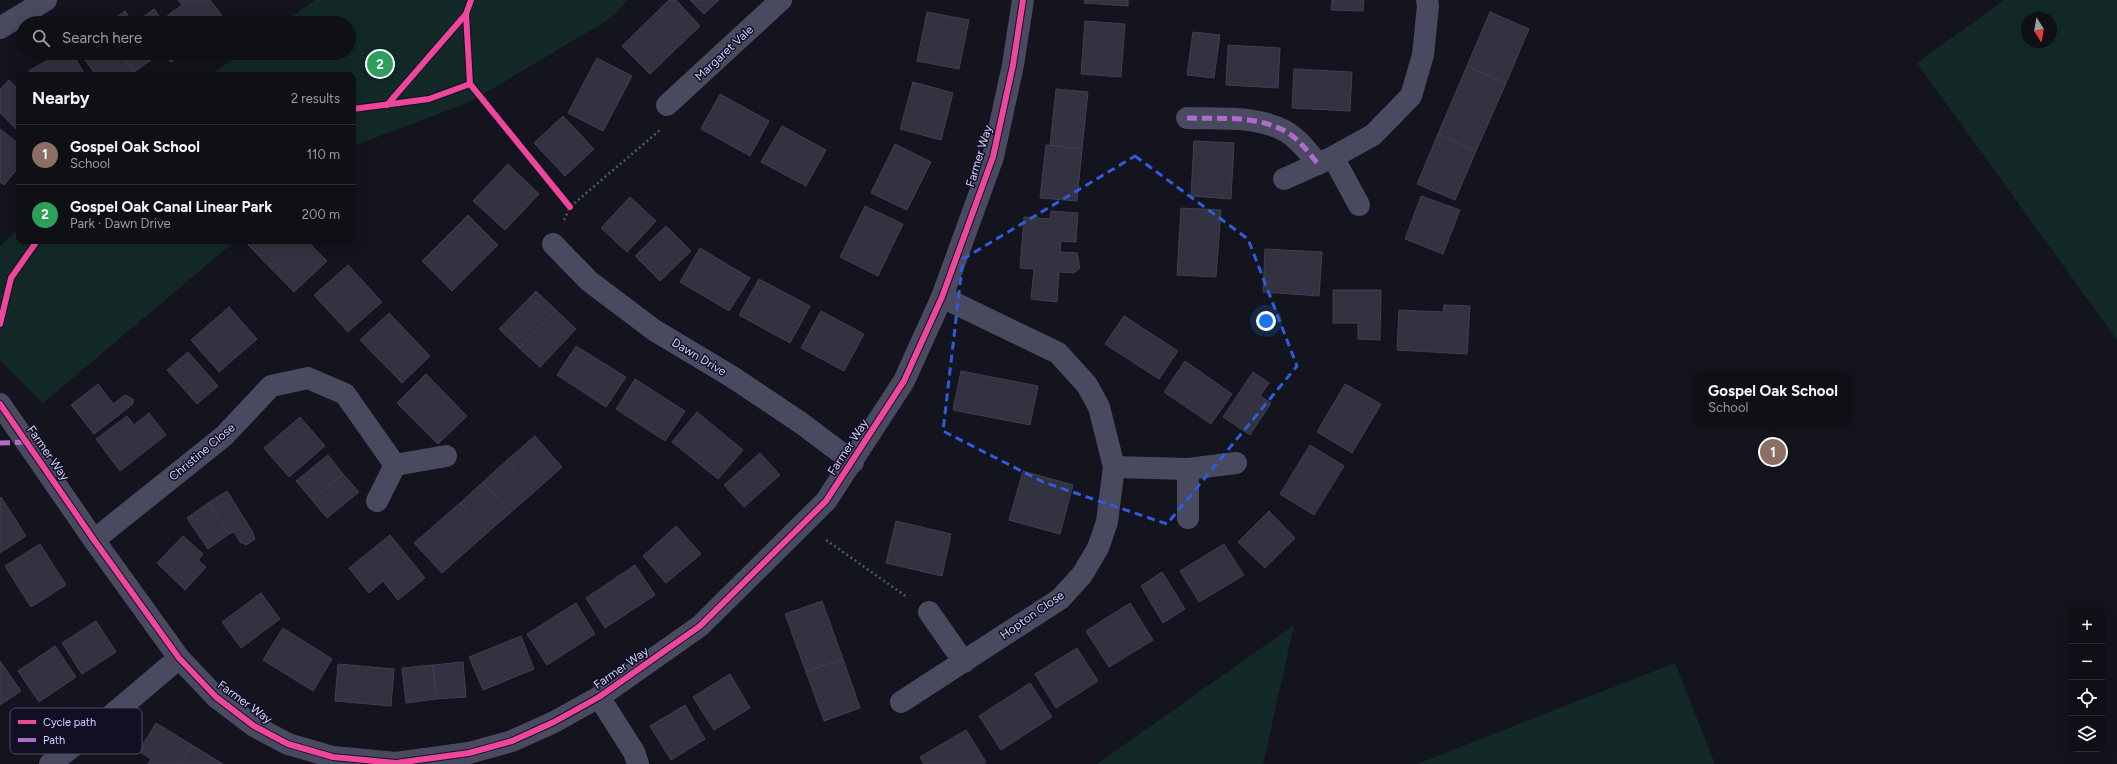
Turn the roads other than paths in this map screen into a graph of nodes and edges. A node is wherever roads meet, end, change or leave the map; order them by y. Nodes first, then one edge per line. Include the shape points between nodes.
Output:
1 (46, 0) edge
2 (781, 0) edge
3 (1023, 0) edge
4 (1427, 0) edge
5 (20, 16) edge
6 (16, 18) edge
7 (0, 28) edge
8 (667, 105) road end
9 (1188, 118) dead end
10 (1326, 161) junction
11 (1284, 179) dead end
12 (1359, 205) dead end
13 (553, 244) road end
14 (942, 297) junction
15 (0, 404) edge
16 (446, 456) dead end
17 (852, 462) junction
18 (1236, 463) dead end
19 (395, 465) junction
20 (1114, 467) junction
21 (1188, 469) junction
22 (377, 500) dead end
23 (1188, 518) dead end
24 (94, 540) junction
25 (929, 612) road end
26 (179, 658) junction
27 (964, 662) junction
28 (599, 697) junction
29 (901, 702) dead end
30 (120, 708) edge
31 (63, 754) edge
32 (50, 764) edge
33 (638, 764) edge

1 - 5 street
2 - 8 street, Margaret Vale
3 - 14 street, Farmer Way via 1013,65 993,157
4 - 10 street via 1423,54 1410,96 1373,135
6 - 7 street
9 - 10 street via 1253,119 1285,131
10 - 11 street
10 - 12 street
13 - 17 street, Dawn Drive via 589,281 654,330 734,378 801,423
14 - 17 street, Farmer Way via 904,381
14 - 20 street, Hopton Close via 1058,354 1087,385 1099,407
15 - 24 street, Farmer Way
16 - 19 street
17 - 28 street, Farmer Way via 826,501 804,525 700,626
18 - 21 street
19 - 22 street
19 - 24 street, Christine Close via 345,394 308,378 271,386 224,436
20 - 21 street
20 - 27 street, Hopton Close via 1107,522 1098,548 1082,575 1060,599
21 - 23 street
24 - 26 street, Farmer Way
25 - 27 street
26 - 28 street, Farmer Way via 216,697 254,726 288,744 333,757 396,763 469,753 512,741 554,722
26 - 30 street
27 - 29 street, Hopton Close
28 - 33 street via 634,752
31 - 32 street

